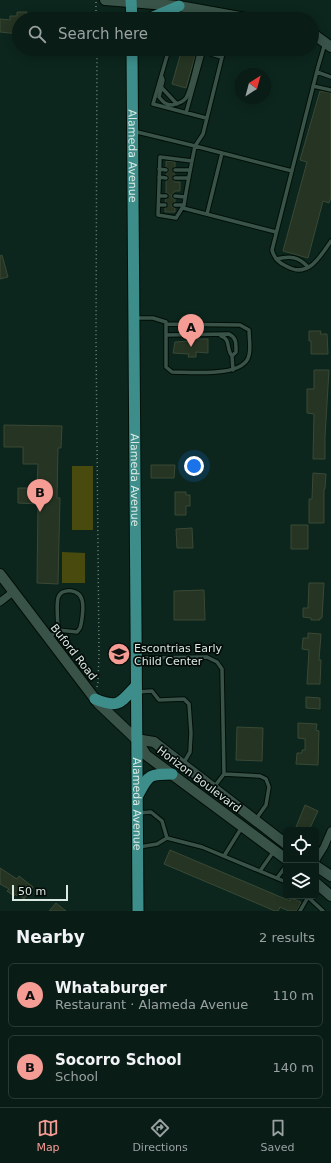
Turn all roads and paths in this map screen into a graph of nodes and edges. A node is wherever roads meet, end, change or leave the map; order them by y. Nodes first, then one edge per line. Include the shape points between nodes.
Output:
1 (96, 0) edge
2 (104, 0) edge
3 (115, 1) edge
4 (132, 1) edge
5 (179, 6) junction
6 (96, 12) edge
7 (132, 12) edge
8 (165, 12) edge
9 (208, 12) edge
10 (319, 38) edge
11 (328, 44) edge
12 (97, 56) edge
13 (132, 56) edge
14 (167, 56) edge
15 (199, 56) edge
16 (200, 56) edge
17 (218, 56) edge
18 (221, 57) joint
19 (317, 72) junction
20 (161, 76) junction
21 (331, 78) edge
22 (313, 86) junction
23 (161, 87) junction
24 (331, 90) edge
25 (177, 104) junction
26 (186, 113) junction
27 (206, 118) junction
28 (132, 130) junction
29 (195, 146) junction
30 (222, 153) junction
31 (192, 161) junction
32 (159, 169) junction
33 (166, 170) dead end
34 (175, 170) dead end
35 (190, 170) junction
36 (292, 171) junction
37 (159, 177) junction
38 (166, 178) dead end
39 (174, 178) dead end
40 (189, 178) junction
41 (159, 196) junction
42 (166, 196) dead end
43 (175, 196) dead end
44 (185, 197) junction
45 (159, 205) junction
46 (166, 205) dead end
47 (175, 205) dead end
48 (184, 207) junction
49 (207, 214) junction
50 (276, 232) junction
51 (331, 241) edge
52 (276, 258) junction
53 (308, 267) junction
54 (134, 318) junction
55 (166, 324) junction
56 (166, 335) junction
57 (218, 335) junction
58 (232, 356) junction
59 (232, 370) junction
60 (0, 574) edge
61 (13, 592) junction
62 (0, 602) edge
63 (58, 630) junction
64 (48, 638) junction
65 (136, 658) junction
66 (136, 689) junction
67 (94, 697) junction
68 (136, 739) junction
69 (182, 765) junction
70 (172, 774) junction
71 (224, 774) junction
72 (214, 788) junction
73 (137, 798) junction
74 (136, 813) junction
75 (255, 820) junction
76 (243, 826) junction
77 (331, 831) edge
78 (167, 838) junction
79 (283, 842) edge
80 (137, 847) junction
81 (275, 850) junction
82 (319, 855) edge
83 (224, 856) junction
84 (283, 856) edge
85 (319, 868) edge
86 (283, 870) edge
87 (260, 871) junction
88 (331, 876) edge
89 (277, 878) junction
90 (283, 881) edge
91 (319, 886) edge
92 (331, 896) edge
93 (306, 899) edge
94 (309, 899) edge
95 (138, 911) edge
96 (300, 911) edge
97 (324, 911) edge

1 - 6 path
2 - 3 main road
3 - 4 main road
4 - 5 main road
4 - 7 main road
5 - 8 main road
5 - 9 main road
10 - 11 main road
11 - 19 lane
12 - 67 path via 99,654 98,682
13 - 28 main road, Alameda Avenue
14 - 20 lane
15 - 25 lane via 188,94
16 - 26 lane
17 - 18 lane
18 - 27 lane
19 - 21 lane
19 - 22 lane
20 - 23 lane
20 - 26 lane via 153,104
22 - 24 lane
22 - 36 lane
23 - 25 lane
23 - 25 lane via 162,101 166,104
26 - 27 lane
27 - 29 lane via 202,134
28 - 29 lane
28 - 54 main road, Alameda Avenue
29 - 30 lane
29 - 31 lane
30 - 36 lane
30 - 49 lane
31 - 32 lane via 160,157
31 - 35 lane
32 - 33 lane
32 - 37 lane
34 - 35 lane
35 - 40 lane
36 - 50 lane
37 - 38 lane
37 - 41 lane
39 - 40 lane
40 - 44 lane
41 - 42 lane
41 - 45 lane
43 - 44 lane
44 - 48 lane
45 - 46 lane
45 - 48 lane via 158,215 176,218
47 - 48 lane
48 - 49 lane
49 - 50 lane
50 - 52 lane via 272,250
51 - 53 lane via 323,254
52 - 53 lane via 288,256 302,260
52 - 53 lane via 292,270 301,271
54 - 55 lane via 153,318
54 - 65 main road, Alameda Avenue
55 - 56 lane
55 - 59 lane via 240,325 249,330 249,355 245,364
56 - 57 lane
56 - 59 lane via 166,367 172,372
57 - 58 lane via 228,340
57 - 58 lane via 233,336 236,341 236,352
58 - 59 lane
60 - 61 main road, Buford Road
61 - 62 street
61 - 64 main road, Buford Road
63 - 63 lane via 76,632 80,628 82,599 74,590 62,592 58,598
63 - 64 lane
64 - 67 main road, Buford Road
65 - 66 main road, Alameda Avenue
65 - 71 lane via 207,657 217,662 222,669
66 - 67 main road via 117,704 109,705
66 - 68 main road, Alameda Avenue
66 - 69 lane via 152,691 159,700 184,699 189,704 190,752
67 - 68 main road, Buford Road
68 - 69 main road, Horizon Boulevard via 154,742
68 - 70 main road, Horizon Boulevard via 146,755
68 - 73 main road, Alameda Avenue
69 - 72 main road, Horizon Boulevard
70 - 73 main road via 150,776
70 - 76 main road, Horizon Boulevard
71 - 72 lane
71 - 75 lane via 260,776 266,779 269,787 266,805
72 - 75 main road, Horizon Boulevard
73 - 74 main road, Alameda Avenue
74 - 78 lane via 151,812 162,821
74 - 80 main road, Alameda Avenue
75 - 79 main road, Horizon Boulevard
76 - 81 main road, Horizon Boulevard
76 - 83 lane
77 - 82 street
78 - 80 lane via 157,844
78 - 83 lane
80 - 95 main road, Alameda Avenue
81 - 84 main road, Horizon Boulevard
81 - 87 lane
83 - 87 lane
85 - 88 main road
86 - 89 lane
87 - 89 lane
89 - 90 lane
91 - 92 main road
93 - 96 lane
94 - 97 lane

